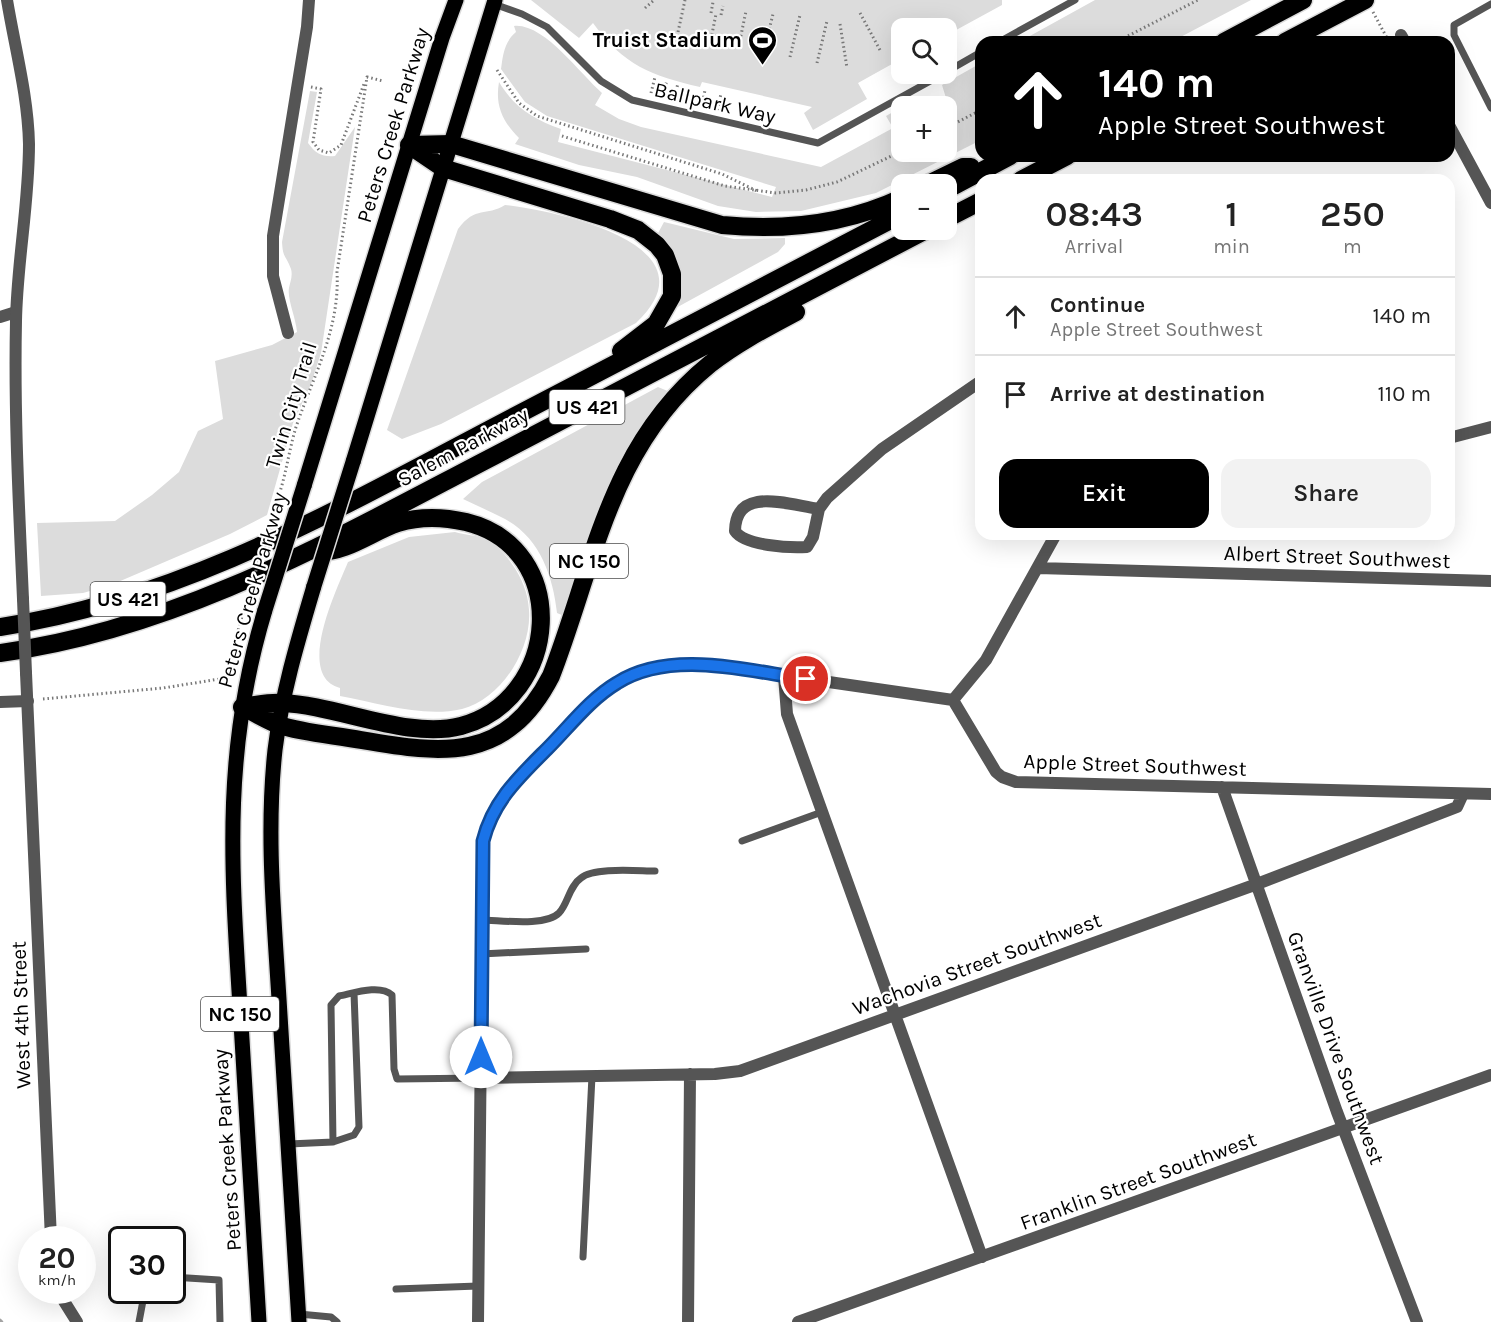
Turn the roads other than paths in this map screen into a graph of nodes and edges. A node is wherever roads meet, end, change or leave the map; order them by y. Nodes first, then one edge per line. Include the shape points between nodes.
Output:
1 (309, 0) edge
2 (456, 0) edge
3 (1075, 0) edge
4 (1303, 0) edge
5 (1365, 0) edge
6 (494, 2) edge
7 (1491, 4) edge
8 (5, 7) edge
9 (1010, 36) edge
10 (1235, 36) edge
11 (1296, 36) edge
12 (975, 56) edge
13 (957, 66) edge
14 (925, 84) edge
15 (1491, 108) edge
16 (1455, 136) edge
17 (451, 144) junction
18 (409, 145) junction
19 (999, 162) edge
20 (1056, 162) edge
21 (991, 166) junction
22 (443, 168) junction
23 (949, 174) edge
24 (976, 174) edge
25 (1032, 174) edge
26 (975, 175) edge
27 (957, 184) edge
28 (891, 203) edge
29 (1491, 203) edge
30 (975, 204) edge
31 (957, 213) edge
32 (891, 219) edge
33 (907, 240) edge
34 (866, 261) junction
35 (16, 312) junction
36 (0, 317) edge
37 (288, 333) dead end
38 (584, 380) junction
39 (975, 385) edge
40 (1491, 427) edge
41 (1455, 437) edge
42 (819, 509) junction
43 (1053, 540) edge
44 (308, 552) junction
45 (1038, 568) junction
46 (1491, 581) edge
47 (0, 627) edge
48 (0, 653) edge
49 (784, 676) junction
50 (953, 700) junction
51 (27, 701) junction
52 (0, 702) edge
53 (283, 703) junction
54 (242, 706) junction
55 (279, 725) junction
56 (1222, 787) junction
57 (1463, 794) junction
58 (1491, 794) edge
59 (822, 812) junction
60 (742, 841) dead end
61 (655, 871) dead end
62 (1257, 884) junction
63 (481, 920) junction
64 (586, 949) dead end
65 (481, 954) junction
66 (354, 993) junction
67 (895, 1015) junction
68 (690, 1074) junction
69 (1491, 1075) edge
70 (592, 1076) junction
71 (481, 1078) junction
72 (1343, 1129) junction
73 (333, 1142) junction
74 (288, 1144) junction
75 (50, 1226) edge
76 (583, 1257) dead end
77 (982, 1257) junction
78 (186, 1278) edge
79 (478, 1286) junction
80 (396, 1288) dead end
81 (66, 1304) edge
82 (142, 1304) edge
83 (299, 1318) edge
84 (77, 1322) edge
85 (139, 1322) edge
86 (220, 1322) edge
87 (259, 1322) edge
88 (338, 1322) edge
89 (478, 1322) edge
90 (688, 1322) edge
91 (798, 1322) edge
92 (1417, 1322) edge

1 - 37 street via 273,236 277,299
2 - 18 main road, Peters Creek Parkway
3 - 9 lane
4 - 10 highway
5 - 11 highway
6 - 14 lane, Ballpark Way via 547,27 602,81 632,100 818,143
6 - 17 main road
7 - 15 lane via 1454,25 1454,34
8 - 35 street, West 4th Street via 19,59 29,142 27,209
12 - 13 lane, Ballpark Way
16 - 29 street
17 - 18 highway
17 - 22 main road
17 - 28 highway via 722,225 764,228 824,223 864,214
18 - 22 highway
18 - 54 main road, Peters Creek Parkway / NC 150, bridge via 265,610
19 - 21 highway
20 - 25 highway
21 - 23 highway via 963,167
21 - 24 highway
22 - 38 highway via 625,225 648,237 665,255 673,285 662,317
22 - 53 main road, bridge via 314,586
26 - 27 highway
30 - 31 highway
32 - 38 highway, Salem Parkway / US 421
33 - 34 highway, Salem Parkway / US 421
34 - 44 highway, Salem Parkway / US 421
34 - 55 highway, NC 150 via 854,281 754,334 717,359 681,391 651,427 613,493 551,676 536,701 517,721 480,743 440,751
35 - 36 street
35 - 51 street, West 4th Street, bridge via 16,444
38 - 47 highway, Salem Parkway / US 421 via 348,503 209,569 87,610
39 - 42 street via 882,449
40 - 41 street
42 - 42 street via 754,501 741,507 735,531 744,540 807,547
43 - 45 street
44 - 48 highway, Salem Parkway / US 421 via 219,592 135,623
44 - 53 highway via 335,552 412,519 442,519 478,526 503,539 528,568 540,604 540,636 531,667 511,696 483,717 461,726 428,729
45 - 46 street, Albert Street Southwest
45 - 50 street via 986,660
49 - 50 street
49 - 59 street via 787,714
49 - 63 street via 668,666 641,671 606,691 510,786 493,811 483,841
50 - 56 street, Apple Street Southwest via 996,772 1009,781
51 - 52 street
51 - 75 street, West 4th Street
53 - 54 highway
53 - 55 main road
54 - 55 highway
54 - 87 main road, Peters Creek Parkway / NC 150 via 233,780 231,846
55 - 74 main road, NC 150 via 270,845
56 - 57 street, Apple Street Southwest
56 - 62 street, Granville Drive Southwest
57 - 58 street, Apple Street Southwest
57 - 62 street, Wachovia Street Southwest via 1457,807
59 - 60 lane
59 - 67 street
61 - 63 lane via 596,872 581,877 560,912 550,919
62 - 67 street, Wachovia Street Southwest
62 - 72 street, Granville Drive Southwest
63 - 65 street
64 - 65 lane
65 - 71 street
66 - 71 lane via 377,990 392,995 397,1079
66 - 73 lane via 339,996 331,1005
66 - 73 lane via 359,1127 354,1135
67 - 68 street, Wachovia Street Southwest via 740,1071
67 - 77 street
68 - 70 street, Wachovia Street Southwest
68 - 90 street
69 - 72 street, Franklin Street Southwest
70 - 71 street, Wachovia Street Southwest
70 - 76 lane
71 - 79 street
72 - 77 street, Franklin Street Southwest
72 - 92 street, Granville Drive Southwest
73 - 74 lane
74 - 83 main road, NC 150
77 - 91 street, Franklin Street Southwest
78 - 86 lane via 219,1280
79 - 80 lane
79 - 89 street
81 - 84 street
82 - 85 lane
83 - 88 lane via 331,1317

